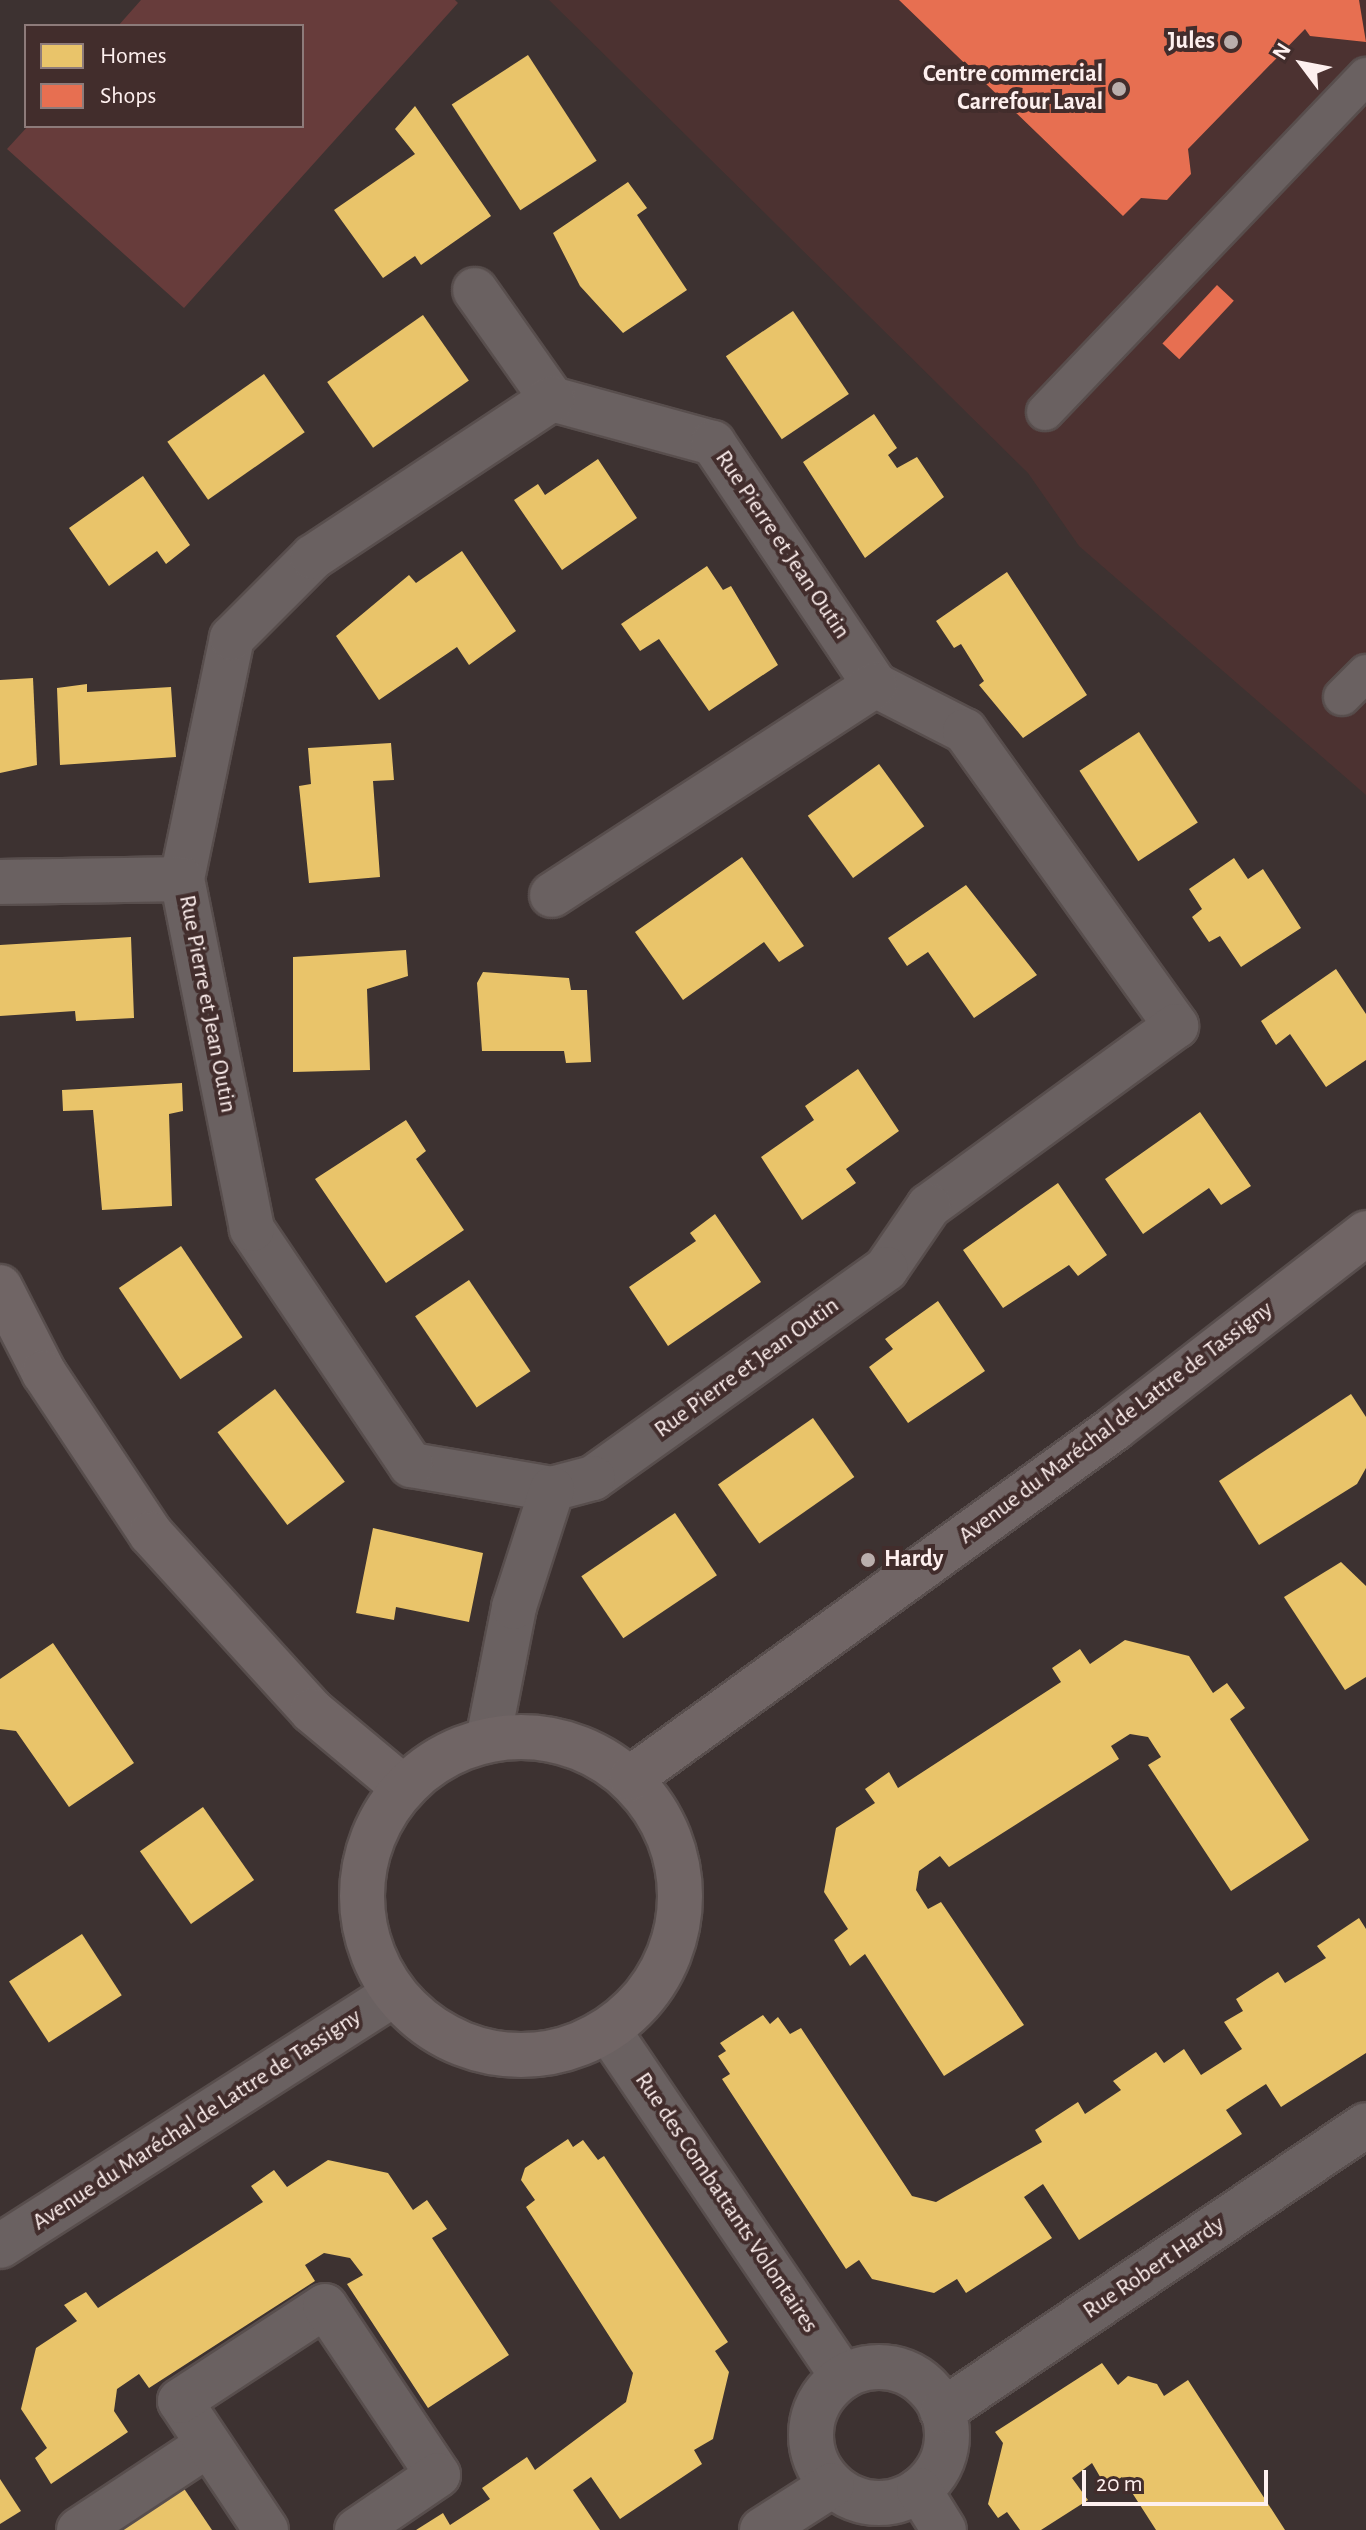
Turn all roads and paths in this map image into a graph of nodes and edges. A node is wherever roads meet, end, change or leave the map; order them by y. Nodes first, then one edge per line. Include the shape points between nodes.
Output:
1 (1366, 76) edge
2 (475, 290) dead end
3 (552, 399) junction
4 (1045, 412) dead end
5 (875, 685) junction
6 (182, 879) junction
7 (0, 882) edge
8 (552, 895) dead end
9 (1366, 1233) edge
10 (0, 1287) edge
11 (552, 1489) junction
12 (488, 1740) junction
13 (631, 1778) junction
14 (404, 1788) junction
15 (394, 1994) junction
16 (608, 2030) junction
17 (1366, 2125) edge
18 (0, 2246) edge
19 (843, 2377) junction
20 (942, 2411) junction
21 (206, 2446) junction
22 (832, 2485) junction
23 (919, 2490) junction
24 (79, 2530) edge
25 (266, 2530) edge
26 (357, 2530) edge
27 (762, 2530) edge
28 (944, 2530) edge

1 - 4 lane
2 - 3 street
3 - 5 street, Rue Pierre et Jean Outin via 713,443
3 - 6 street, Rue Pierre et Jean Outin via 313,557 232,638
5 - 8 street
5 - 11 street, Rue Pierre et Jean Outin via 965,731 1176,1026 929,1206 886,1269 593,1478
6 - 7 street, Rue Pierre et Jean Outin
6 - 11 street, Rue Pierre et Jean Outin via 252,1229 411,1465
9 - 13 street, Avenue du Maréchal de Lattre de Tassigny via 1115,1428
10 - 14 street via 44,1373 151,1534 312,1711
11 - 12 street via 514,1607
12 - 13 street via 571,1744
12 - 14 street via 442,1757
13 - 16 street via 669,1837 680,1890 667,1956 648,1992
14 - 15 street via 378,1824 363,1882 372,1955
15 - 16 street via 428,2027 471,2049 518,2056 566,2050
15 - 18 street, Avenue du Maréchal de Lattre de Tassigny
16 - 19 street, Rue des Combattants Volontaires
17 - 20 street, Rue Robert Hardy
19 - 20 street via 862,2369 901,2370 933,2394
19 - 22 street via 822,2399 811,2428 812,2449
20 - 23 street via 944,2455
21 - 24 street
21 - 25 street
21 - 26 street via 180,2401 325,2306 438,2475
22 - 23 street via 874,2503
22 - 27 street
23 - 28 street

